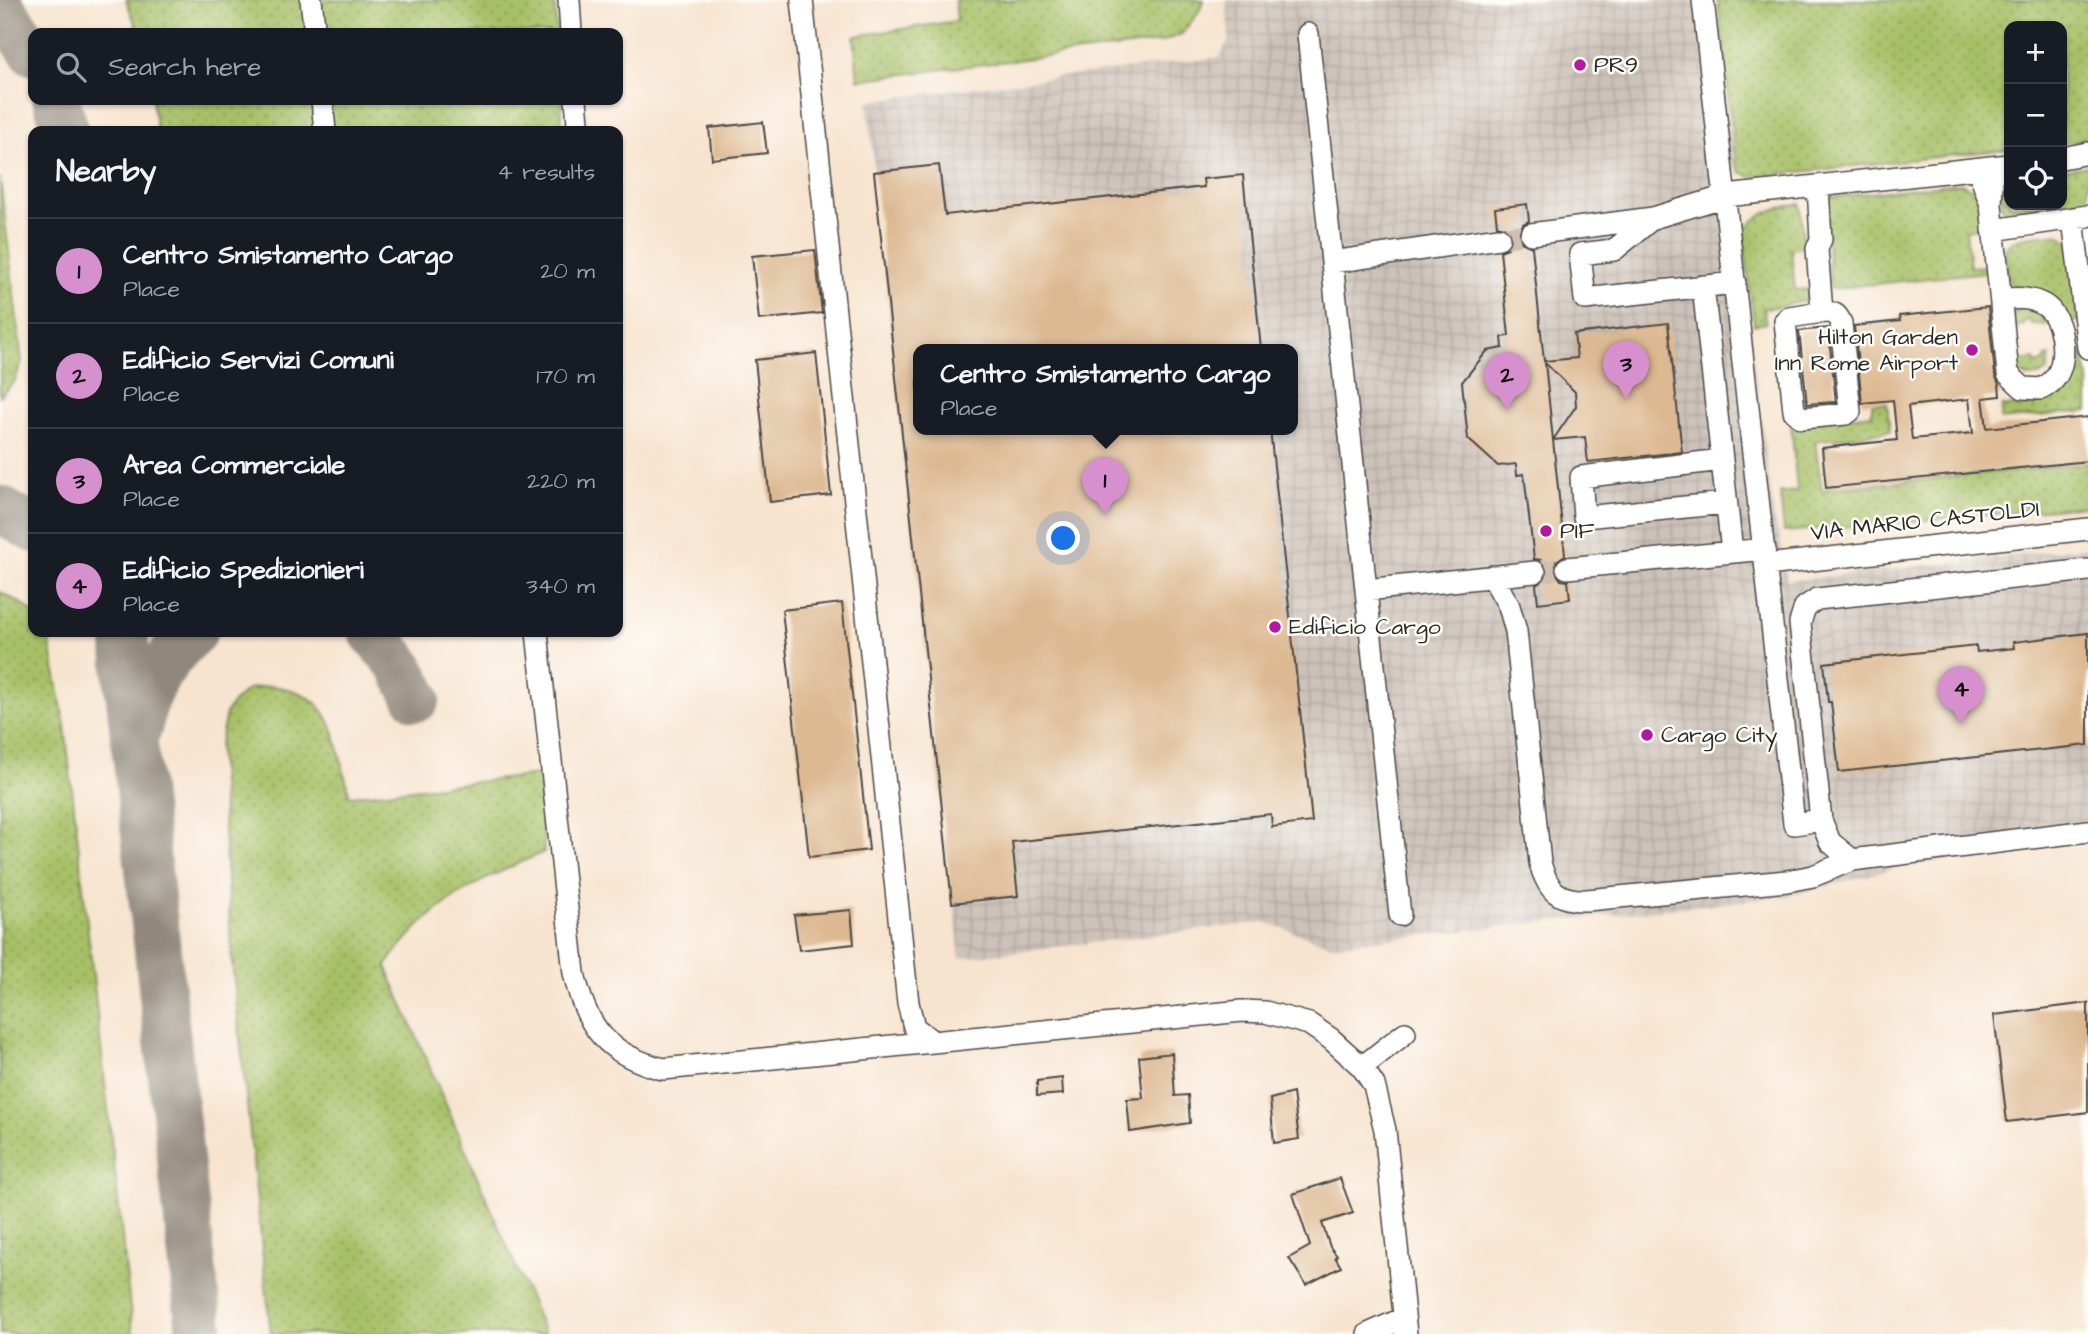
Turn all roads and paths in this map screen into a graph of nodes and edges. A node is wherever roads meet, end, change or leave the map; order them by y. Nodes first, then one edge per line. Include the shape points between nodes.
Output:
1 (311, 0) edge
2 (569, 0) edge
3 (802, 0) edge
4 (1703, 0) edge
5 (314, 28) edge
6 (571, 28) edge
7 (1308, 34) dead end
8 (322, 105) edge
9 (576, 105) edge
10 (325, 126) edge
11 (577, 126) edge
12 (2088, 153) edge
13 (2067, 157) edge
14 (1993, 167) edge
15 (1811, 187) junction
16 (1726, 196) junction
17 (2080, 217) edge
18 (1653, 218) junction
19 (1993, 230) junction
20 (1531, 234) tunnel mouth
21 (1499, 238) tunnel mouth
22 (1332, 262) junction
23 (1735, 283) junction
24 (1703, 286) junction
25 (2001, 299) dead end
26 (1822, 312) junction
27 (2088, 348) edge
28 (1722, 460) junction
29 (1726, 503) junction
30 (2088, 529) edge
31 (1732, 552) junction
32 (1766, 557) junction
33 (1567, 569) tunnel mouth
34 (2088, 570) edge
35 (1535, 572) tunnel mouth
36 (1492, 576) junction
37 (1366, 590) junction
38 (538, 637) edge
39 (1821, 820) junction
40 (2088, 831) edge
41 (1852, 860) junction
42 (1400, 915) dead end
43 (1405, 1033) dead end
44 (933, 1042) junction
45 (1362, 1067) junction
46 (1405, 1326) edge
47 (1368, 1334) edge

1 - 5 street
2 - 6 street
3 - 44 street via 908,1003 914,1027
4 - 16 street
7 - 22 street
8 - 10 street
9 - 11 street
12 - 13 street
14 - 15 street
14 - 19 street
15 - 16 street
15 - 26 street via 1821,239 1817,249
16 - 18 street
16 - 23 street
17 - 19 street
17 - 27 street
18 - 20 street
18 - 24 street via 1614,250 1580,254 1585,299
19 - 25 street
21 - 22 street
22 - 37 street
23 - 24 street
23 - 32 street
24 - 28 street
26 - 26 street via 1785,320 1794,411 1802,418 1850,411 1841,323 1832,312
28 - 29 street
28 - 29 street via 1581,477 1584,517
29 - 31 street
30 - 32 street, VIA MARIO CASTOLDI
31 - 32 street, VIA MARIO CASTOLDI
31 - 33 street, VIA MARIO CASTOLDI
32 - 39 street via 1794,824
34 - 39 street via 1817,599 1805,607 1800,623
35 - 36 street
36 - 37 street
36 - 41 street via 1513,617 1538,852 1543,873 1556,894 1587,901 1787,881
37 - 42 street
38 - 44 street via 574,973 584,1012 601,1037 629,1058 663,1069
39 - 41 street via 1830,842
40 - 41 street
43 - 45 street
44 - 45 street via 1265,1012 1309,1024
45 - 46 street via 1374,1085 1385,1130
46 - 47 street

